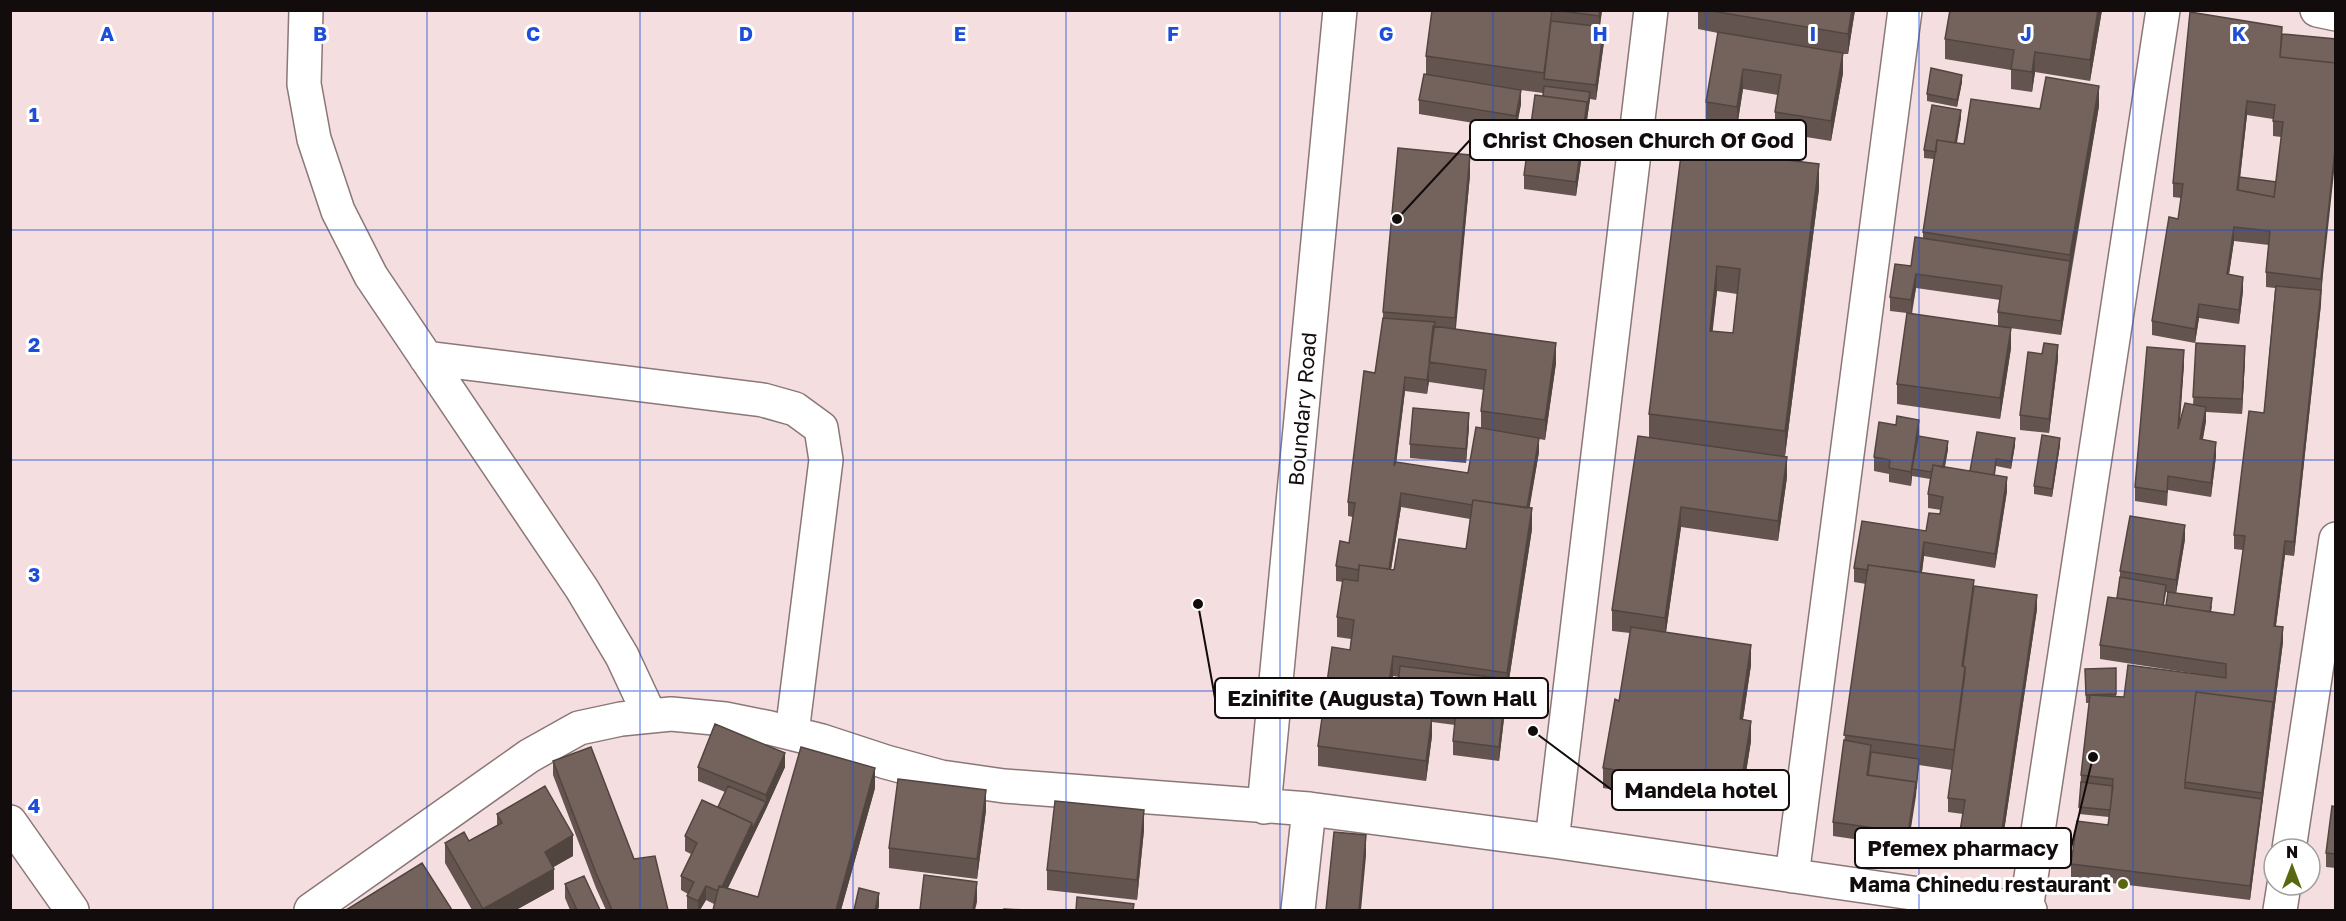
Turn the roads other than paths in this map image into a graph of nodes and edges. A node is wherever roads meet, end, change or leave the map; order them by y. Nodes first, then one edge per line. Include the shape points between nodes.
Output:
1 (306, 10) edge
2 (1341, 10) edge
3 (1651, 10) edge
4 (1905, 10) edge
5 (2163, 10) edge
6 (2317, 10) edge
7 (2336, 14) edge
8 (426, 358) junction
9 (2336, 539) edge
10 (650, 716) junction
11 (792, 733) junction
12 (1264, 807) junction
13 (1309, 809) junction
14 (10, 822) edge
15 (2291, 837) edge
16 (1552, 841) junction
17 (1792, 876) junction
18 (72, 910) edge
19 (311, 910) edge
20 (1298, 910) edge
21 (2027, 910) edge

1 - 8 street via 304,84 314,139 338,212 371,276
2 - 12 street, Boundary Road
3 - 16 street
4 - 17 street
5 - 21 street
6 - 7 street
8 - 10 street via 582,589 622,656
8 - 11 street via 763,400 795,410 821,428 826,460
9 - 15 street
10 - 11 street via 724,719
10 - 19 street via 579,728 530,756
11 - 12 street via 941,777 1004,786
12 - 13 street
13 - 16 street
13 - 20 street
14 - 18 street
16 - 17 street
17 - 21 street

